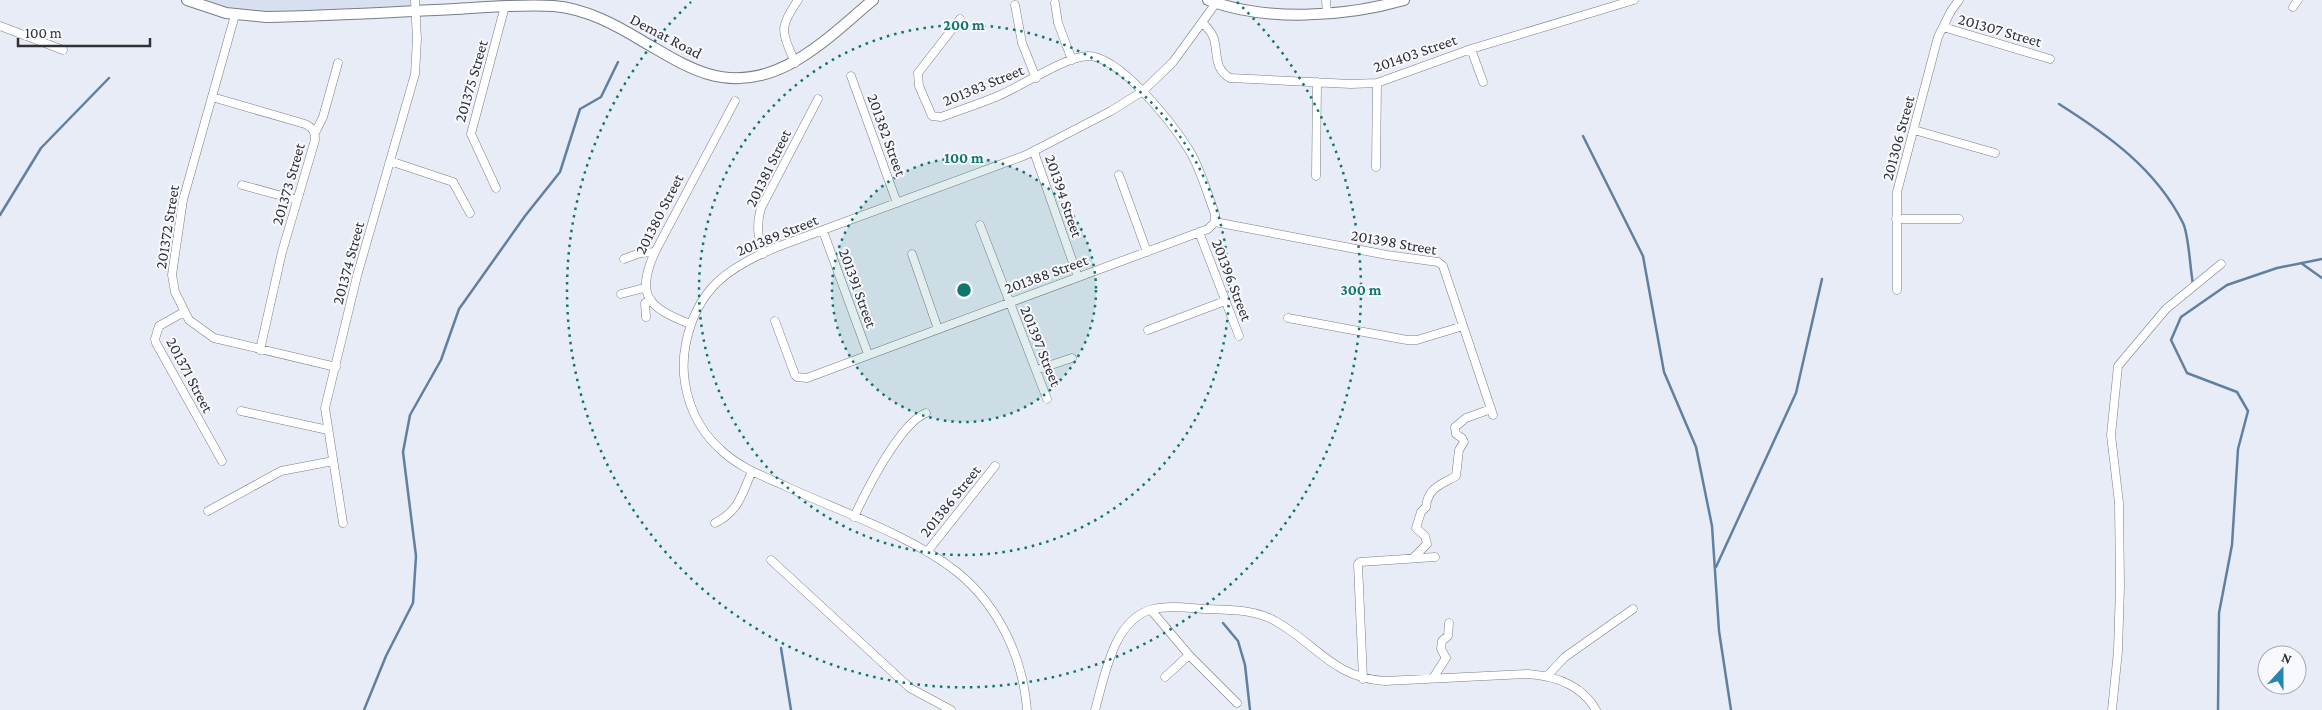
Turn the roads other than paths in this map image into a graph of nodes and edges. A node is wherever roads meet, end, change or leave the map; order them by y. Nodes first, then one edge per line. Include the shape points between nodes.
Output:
1 (187, 0) edge
2 (798, 0) edge
3 (873, 0) edge
4 (1326, 0) edge
5 (1404, 0) edge
6 (1634, 0) edge
7 (1959, 0) edge
8 (1212, 1) edge
9 (1055, 3) dead end
10 (1608, 4) edge
11 (415, 5) edge
12 (505, 6) junction
13 (1015, 6) dead end
14 (1327, 14) junction
15 (235, 15) junction
16 (960, 19) dead end
17 (1202, 22) junction
18 (0, 26) edge
19 (1943, 27) junction
20 (1471, 48) junction
21 (63, 50) dead end
22 (2050, 59) dead end
23 (1072, 60) junction
24 (795, 62) junction
25 (338, 63) dead end
26 (851, 76) dead end
27 (1036, 78) junction
28 (1317, 82) junction
29 (1482, 82) dead end
30 (1377, 83) junction
31 (1143, 91) junction
32 (212, 97) junction
33 (818, 98) dead end
34 (734, 101) dead end
35 (1914, 130) junction
36 (315, 132) junction
37 (1034, 152) junction
38 (1995, 153) dead end
39 (390, 161) junction
40 (1376, 168) dead end
41 (1119, 175) dead end
42 (1316, 176) dead end
43 (242, 185) dead end
44 (496, 188) dead end
45 (297, 200) junction
46 (897, 203) junction
47 (470, 213) dead end
48 (1896, 219) junction
49 (1959, 219) dead end
50 (1215, 222) junction
51 (980, 225) dead end
52 (823, 231) junction
53 (1199, 232) junction
54 (655, 252) junction
55 (1147, 252) junction
56 (762, 254) junction
57 (912, 254) dead end
58 (624, 259) dead end
59 (2221, 264) dead end
60 (1078, 277) junction
61 (644, 288) junction
62 (1897, 290) dead end
63 (621, 294) dead end
64 (651, 300) junction
65 (1225, 301) junction
66 (1009, 302) junction
67 (184, 312) junction
68 (646, 317) dead end
69 (1288, 318) dead end
70 (775, 321) dead end
71 (690, 324) junction
72 (1463, 326) junction
73 (938, 329) junction
74 (1148, 330) dead end
75 (1239, 336) dead end
76 (260, 350) junction
77 (868, 354) junction
78 (1072, 358) dead end
79 (336, 367) junction
80 (1036, 370) junction
81 (1047, 399) dead end
82 (241, 410) dead end
83 (926, 413) dead end
84 (328, 430) junction
85 (222, 461) dead end
86 (333, 461) junction
87 (995, 466) dead end
88 (752, 471) junction
89 (208, 511) dead end
90 (854, 517) junction
91 (343, 523) dead end
92 (715, 523) dead end
93 (927, 552) junction
94 (1435, 557) dead end
95 (1413, 558) junction
96 (771, 560) dead end
97 (1633, 609) dead end
98 (1151, 610) junction
99 (1449, 623) dead end
100 (1189, 655) junction
101 (1547, 676) junction
102 (1165, 677) dead end
103 (1433, 678) junction
104 (1363, 679) junction
105 (1237, 703) dead end
106 (951, 710) edge
107 (1027, 710) edge
108 (1095, 710) edge
109 (1596, 710) edge
110 (2112, 710) edge

1 - 15 street, Demat Road
2 - 24 street via 784,25 785,38
3 - 24 street, Demat Road
4 - 14 street
5 - 14 street
6 - 10 street, 201403 Street
7 - 19 street, 201306 Street
8 - 14 street via 1276,13
8 - 17 street, 201389 Street
9 - 23 street via 1058,23
10 - 20 street, 201403 Street
11 - 12 street, Demat Road
11 - 15 street, Demat Road via 266,17
11 - 39 street, 201374 Street via 416,65
12 - 24 street, Demat Road via 552,6 590,14 614,24 683,64 718,76 760,76
12 - 44 street, 201375 Street via 470,134
13 - 27 street via 1022,42
15 - 32 street, 201372 Street
16 - 27 street, 201383 Street via 918,73 919,86 932,116 941,117
17 - 28 street, 201403 Street via 1214,39 1221,71 1230,78
17 - 31 street, 201389 Street via 1182,52
18 - 21 street
19 - 22 street, 201307 Street
19 - 35 street, 201306 Street
20 - 29 street
20 - 30 street, 201403 Street
23 - 27 street, 201383 Street
23 - 31 street, 201383 Street via 1089,56 1111,63
25 - 36 street via 323,117
26 - 46 street, 201382 Street
28 - 30 street, 201403 Street
28 - 42 street
30 - 40 street
31 - 37 street, 201389 Street
31 - 50 street via 1189,150 1216,214
32 - 36 street, 201373 Street via 305,124
32 - 67 street, 201372 Street via 183,200 172,275
33 - 56 street, 201381 Street via 761,208 757,232
34 - 54 street, 201380 Street
35 - 38 street
35 - 48 street, 201306 Street via 1897,192
36 - 45 street, 201373 Street
37 - 46 street, 201389 Street
37 - 60 street, 201394 Street
39 - 47 street via 453,182
39 - 79 street, 201374 Street via 354,286
41 - 55 street
43 - 45 street
45 - 76 street, 201373 Street
46 - 52 street, 201389 Street
48 - 49 street
48 - 62 street, 201306 Street
50 - 53 street, 201388 Street
50 - 72 street, 201398 Street via 1438,262 1443,266
51 - 66 street, 201397 Street
52 - 56 street, 201389 Street
52 - 77 street, 201391 Street
53 - 55 street, 201388 Street
53 - 65 street, 201396 Street
54 - 58 street
54 - 61 street, 201380 Street
55 - 60 street, 201388 Street
56 - 71 street, 201389 Street via 737,265 715,283 698,306
57 - 73 street
59 - 110 street via 2166,309 2118,366 2112,436 2119,503 2120,586
60 - 66 street, 201388 Street
61 - 63 street
61 - 64 street
64 - 68 street via 645,303
64 - 71 street via 672,317
65 - 74 street
65 - 75 street, 201396 Street
66 - 73 street, 201388 Street
66 - 80 street, 201397 Street
67 - 76 street, 201372 Street via 197,327 214,338
67 - 85 street, 201371 Street via 159,326 156,343
69 - 72 street via 1407,340
70 - 77 street, 201388 Street via 797,377 807,378
71 - 88 street, 201389 Street via 683,360 694,413 700,426 720,450
72 - 95 street, 201398 Street via 1492,412 1466,418 1455,427 1456,434 1464,442 1459,450 1456,476 1441,482 1427,498 1416,528 1425,536 1427,544
73 - 77 street, 201388 Street
76 - 79 street, 201372 Street
78 - 80 street
79 - 84 street, 201374 Street via 325,408
80 - 81 street, 201397 Street
82 - 84 street
83 - 90 street via 914,419 875,473
84 - 86 street, 201374 Street
86 - 89 street via 281,470
86 - 91 street, 201374 Street
87 - 93 street, 201386 Street
88 - 90 street, 201389 Street
88 - 92 street via 736,507
90 - 93 street, 201389 Street
93 - 107 street, 201389 Street via 973,587 998,620 1015,653
94 - 95 street
95 - 104 street via 1358,564
96 - 106 street via 910,688
97 - 101 street via 1565,657
98 - 100 street
98 - 104 street via 1238,610 1264,616 1277,622 1341,670
98 - 108 street via 1133,618 1120,634
99 - 103 street via 1448,636 1442,641 1441,649 1446,658
100 - 102 street
100 - 105 street
101 - 103 street
101 - 109 street via 1580,691
103 - 104 street

